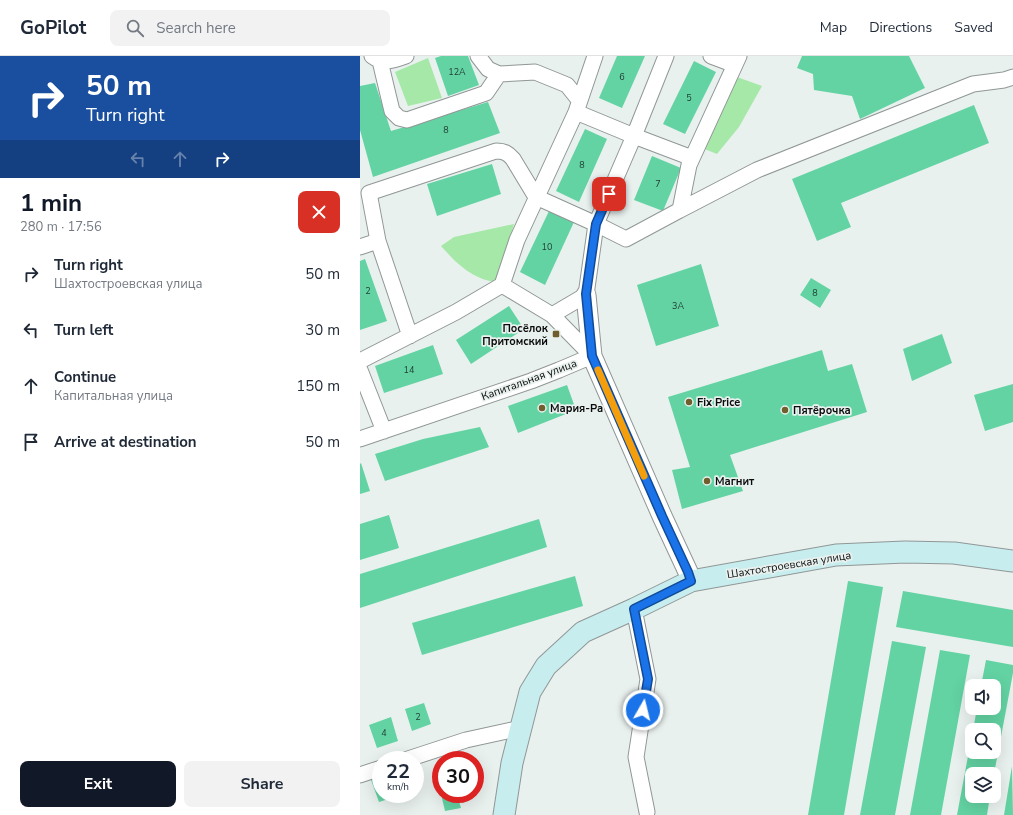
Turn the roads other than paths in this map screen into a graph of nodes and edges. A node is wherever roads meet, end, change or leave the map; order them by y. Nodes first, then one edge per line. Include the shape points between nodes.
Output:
1 (406, 56) edge
2 (478, 56) edge
3 (595, 56) edge
4 (666, 56) edge
5 (711, 56) edge
6 (376, 58) edge
7 (737, 61) edge
8 (499, 74) junction
9 (1013, 77) edge
10 (577, 106) junction
11 (634, 136) junction
12 (692, 158) junction
13 (536, 198) junction
14 (680, 210) junction
15 (596, 224) junction
16 (378, 241) junction
17 (360, 247) edge
18 (502, 285) junction
19 (586, 294) junction
20 (552, 315) junction
21 (410, 336) junction
22 (592, 356) junction
23 (360, 361) edge
24 (360, 370) edge
25 (384, 431) junction
26 (360, 439) edge
27 (1006, 560) edge
28 (691, 581) junction
29 (634, 609) junction
30 (521, 728) junction
31 (424, 754) edge
32 (372, 771) edge
33 (360, 775) edge
34 (646, 812) dead end
35 (504, 815) edge

1 - 6 street via 388,62
2 - 8 street via 488,69
3 - 10 street
4 - 11 street
5 - 7 street
6 - 8 street via 392,111 399,118 407,120 486,93
7 - 12 street
8 - 10 street via 535,72 567,85
9 - 14 street via 966,86 757,170
10 - 11 street
10 - 13 street
11 - 12 street
11 - 15 street
12 - 14 street
13 - 15 street
13 - 16 street via 509,154 496,151 369,193
13 - 18 street via 517,240
14 - 15 street via 626,239
15 - 19 street
16 - 17 street
16 - 21 street
18 - 20 street, Капитальная улица
18 - 21 street
19 - 20 street
19 - 22 street
20 - 22 street, Капитальная улица
21 - 23 street
22 - 25 street, Капитальная улица via 538,378
22 - 28 street
24 - 25 street
25 - 26 street, Капитальная улица
27 - 28 main road, Шахтостроевская улица via 954,553 836,555
28 - 29 main road, Шахтостроевская улица
29 - 30 main road, Шахтостроевская улица via 583,632 546,666 530,692
29 - 34 street via 648,679 636,757
30 - 31 street via 466,740
30 - 35 main road, Шахтостроевская улица via 512,763
32 - 33 street

